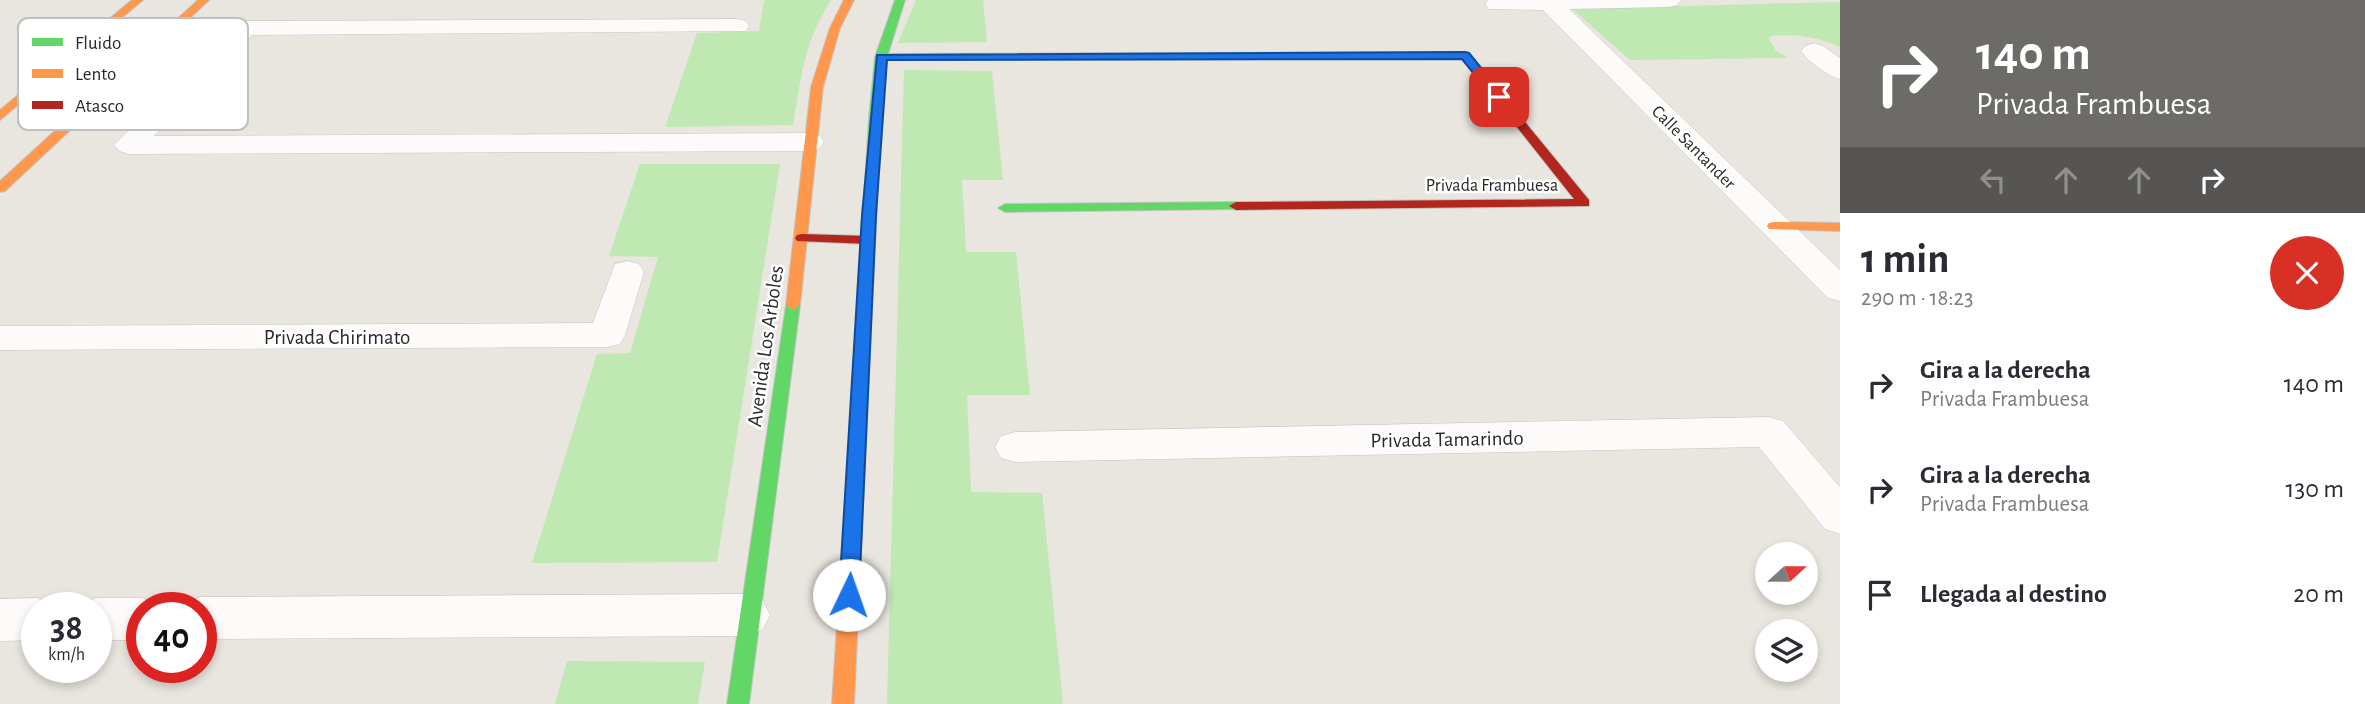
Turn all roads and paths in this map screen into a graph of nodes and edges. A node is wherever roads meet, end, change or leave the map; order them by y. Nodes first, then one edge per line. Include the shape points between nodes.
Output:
1 (138, 0) edge
2 (204, 0) edge
3 (849, 0) edge
4 (900, 0) edge
5 (1669, 0) edge
6 (1497, 4) dead end
7 (1549, 4) junction
8 (117, 18) edge
9 (184, 18) edge
10 (737, 26) dead end
11 (248, 28) edge
12 (1814, 51) dead end
13 (881, 57) junction
14 (1840, 71) edge
15 (18, 101) edge
16 (0, 116) edge
17 (63, 130) edge
18 (144, 130) edge
19 (810, 142) junction
20 (0, 188) edge
21 (1005, 208) dead end
22 (1774, 226) junction
23 (1840, 227) edge
24 (802, 238) junction
25 (868, 240) junction
26 (627, 272) dead end
27 (1840, 290) edge
28 (0, 338) edge
29 (1015, 447) dead end
30 (1840, 517) edge
31 (747, 615) junction
32 (217, 618) edge
33 (0, 620) edge
34 (21, 620) edge
35 (738, 704) edge
36 (843, 704) edge

1 - 8 street
2 - 9 street
3 - 19 street, Avenida Los Arboles via 835,22 818,77
4 - 13 street
5 - 7 street
6 - 7 street
7 - 22 street, Calle Santander
10 - 11 street
12 - 14 street
13 - 21 street, Privada Frambuesa via 1465,55 1584,203
13 - 25 street
15 - 16 street
17 - 20 street
18 - 19 street via 129,145
19 - 24 street, Avenida Los Arboles
22 - 23 street
22 - 27 street, Calle Santander
24 - 25 street
24 - 31 street, Avenida Los Arboles
25 - 36 street
26 - 28 street, Privada Chirimato via 607,335
29 - 30 street, Privada Tamarindo via 1769,432
31 - 32 street
31 - 35 street, Avenida Los Arboles
33 - 34 street

